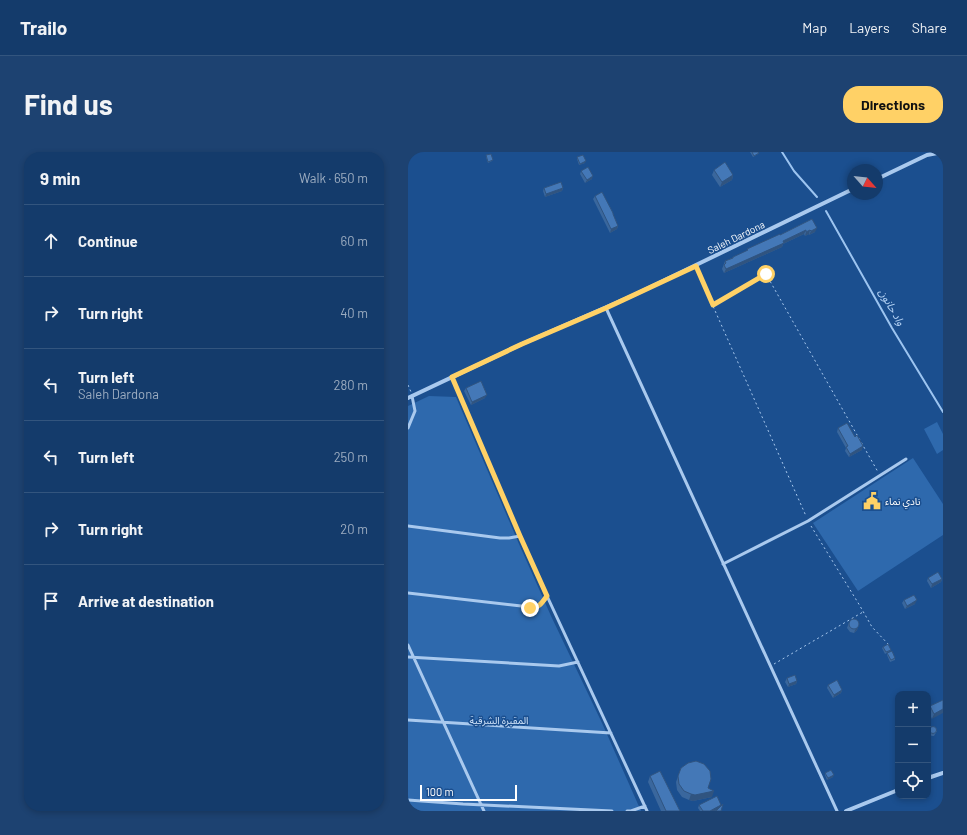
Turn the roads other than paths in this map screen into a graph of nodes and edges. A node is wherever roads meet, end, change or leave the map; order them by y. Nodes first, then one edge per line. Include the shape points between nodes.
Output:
1 (943, 152) edge
2 (883, 176) edge
3 (847, 193) edge
4 (606, 308) junction
5 (452, 377) junction
6 (410, 397) edge
7 (408, 428) edge
8 (906, 459) dead end
9 (408, 526) edge
10 (520, 536) junction
11 (723, 564) junction
12 (408, 593) edge
13 (547, 596) junction
14 (408, 645) edge
15 (408, 657) edge
16 (414, 657) junction
17 (578, 662) junction
18 (408, 720) edge
19 (443, 722) junction
20 (611, 733) junction
21 (943, 772) edge
22 (931, 777) edge
23 (895, 791) edge
24 (408, 800) edge
25 (482, 805) junction
26 (645, 806) junction
27 (484, 811) edge
28 (612, 811) edge
29 (627, 811) edge
30 (647, 811) edge
31 (837, 811) edge
32 (846, 811) edge

1 - 2 street via 927,155
3 - 4 street, Saleh Dardona
4 - 5 street, Saleh Dardona
4 - 11 lane
5 - 6 street, Saleh Dardona
5 - 10 lane
6 - 7 lane via 415,412
8 - 11 lane via 808,521
9 - 10 lane via 500,538
10 - 13 lane
11 - 31 lane
12 - 13 lane via 530,608 540,605
13 - 17 lane
14 - 16 lane
15 - 16 lane
16 - 17 lane via 560,666
16 - 19 lane
17 - 20 lane
18 - 19 lane
19 - 20 lane
19 - 25 lane
20 - 26 lane
21 - 22 street
23 - 32 street
24 - 25 lane
25 - 27 lane
25 - 28 lane
26 - 29 lane
26 - 30 lane

